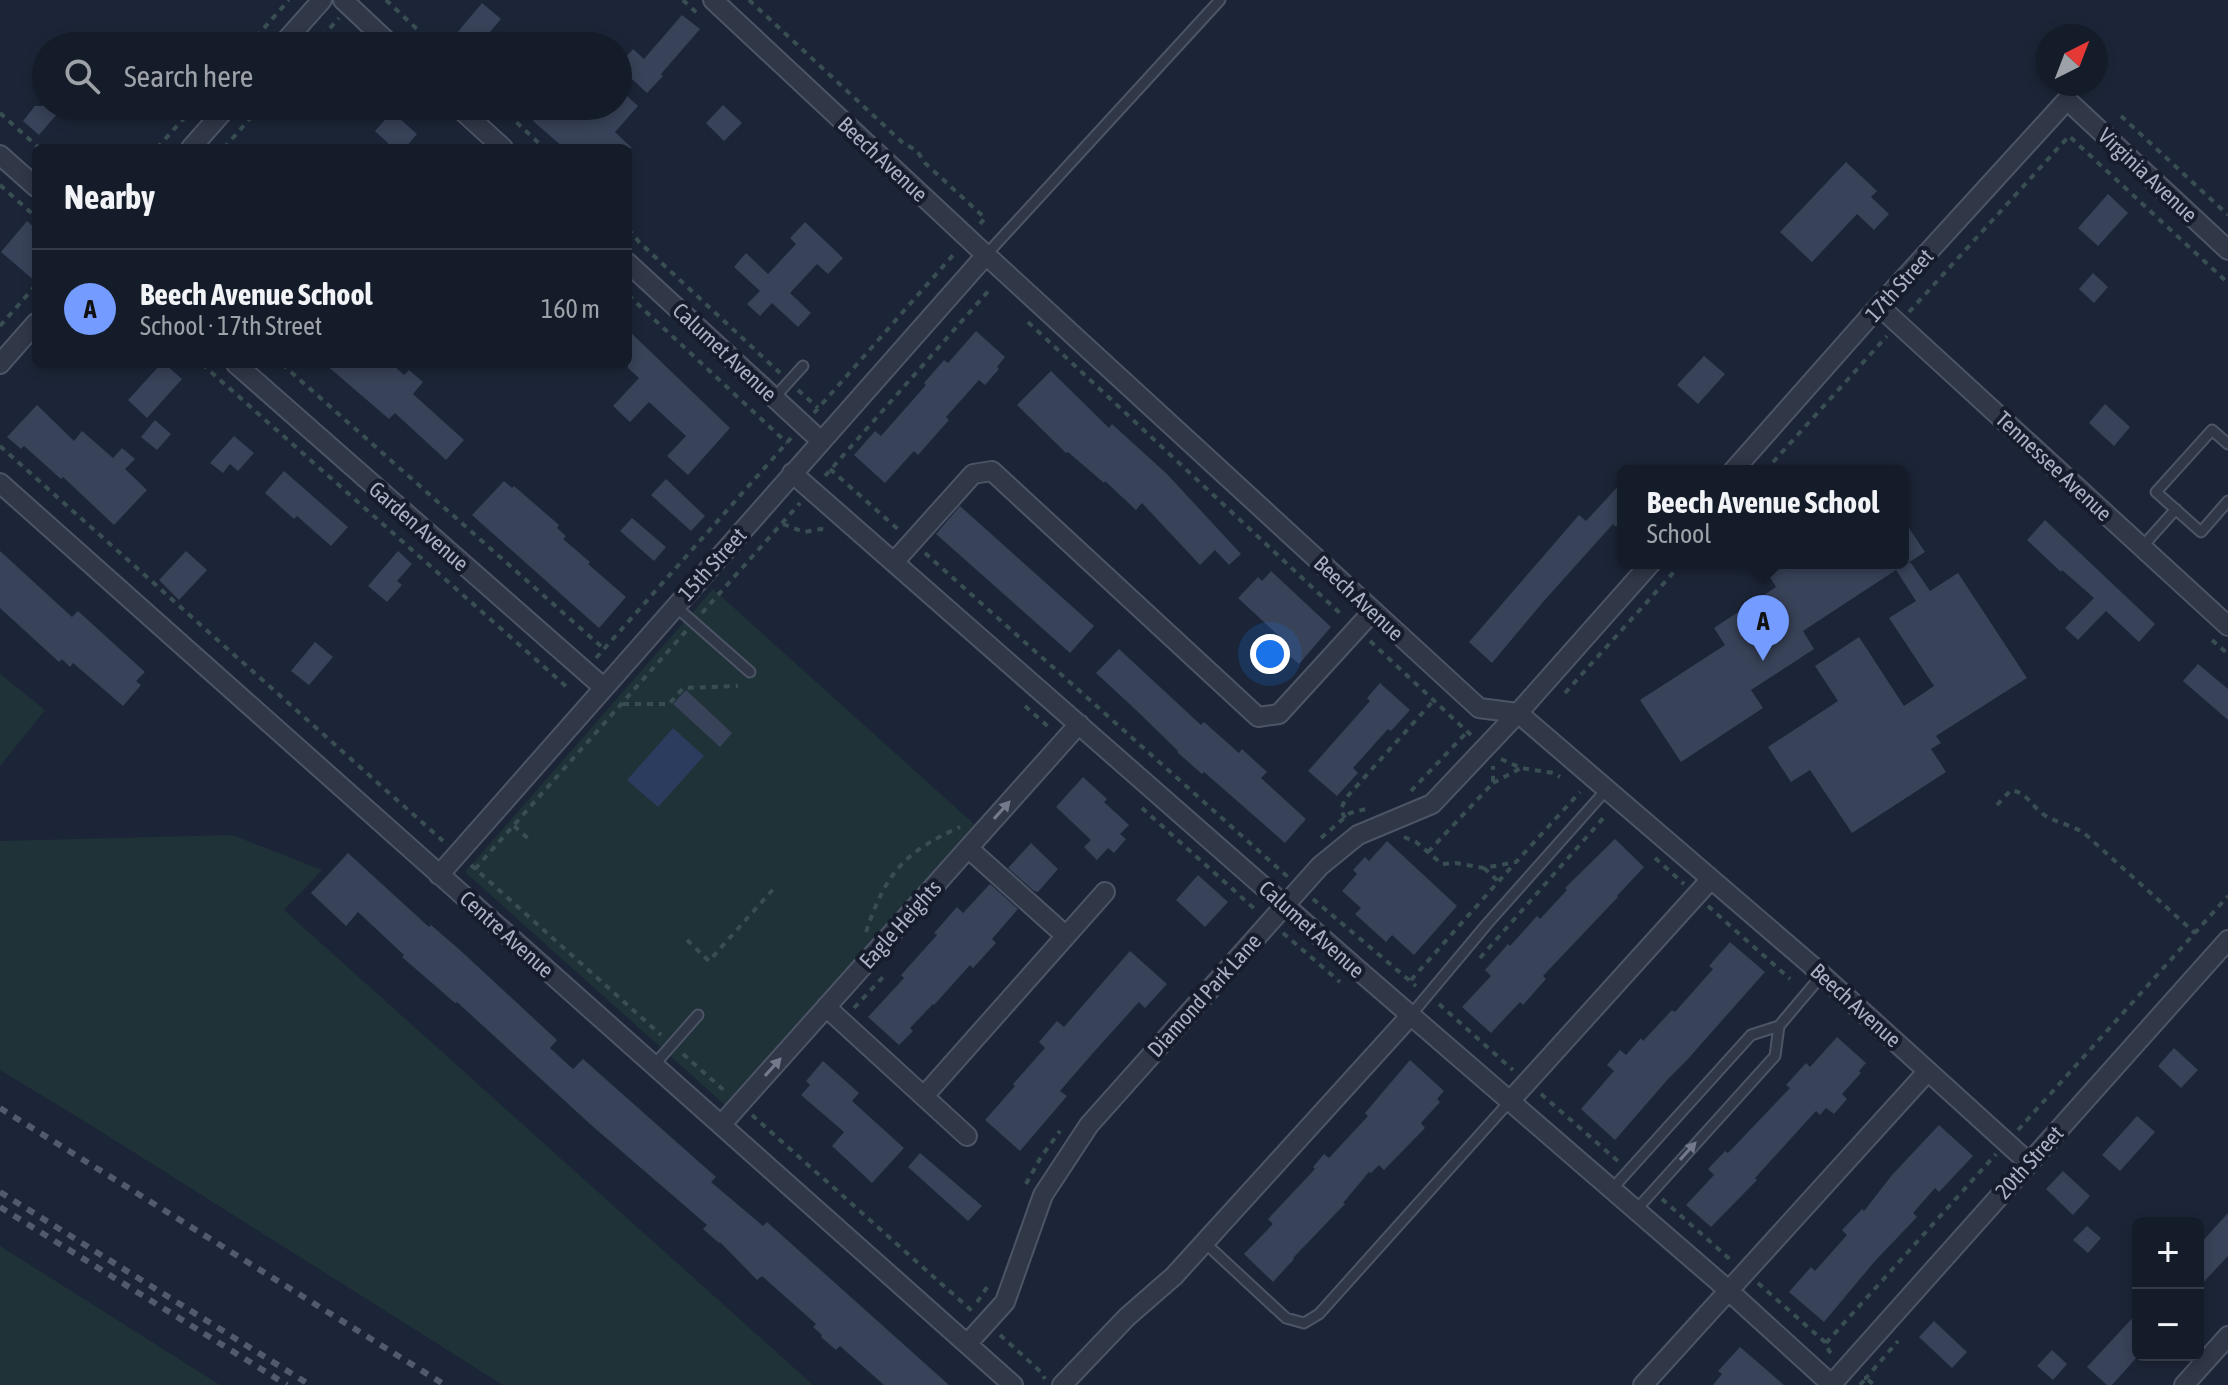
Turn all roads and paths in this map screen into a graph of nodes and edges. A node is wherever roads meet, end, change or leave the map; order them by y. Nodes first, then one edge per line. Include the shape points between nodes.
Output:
1 (289, 0) edge
2 (322, 0) edge
3 (386, 0) edge
4 (713, 0) edge
5 (749, 0) edge
6 (1220, 0) edge
7 (346, 3) edge
8 (260, 32) edge
9 (293, 32) edge
10 (324, 32) edge
11 (377, 32) edge
12 (420, 32) edge
13 (2067, 100) joint
14 (0, 113) edge
15 (2121, 116) dead end
16 (182, 120) edge
17 (216, 120) edge
18 (249, 120) edge
19 (472, 120) edge
20 (514, 120) edge
21 (35, 144) edge
22 (161, 144) edge
23 (195, 144) edge
24 (228, 144) edge
25 (499, 144) edge
26 (540, 144) edge
27 (0, 155) edge
28 (32, 183) edge
29 (0, 185) edge
30 (32, 213) edge
31 (2228, 215) edge
32 (632, 234) edge
33 (967, 238) junction
34 (2228, 250) edge
35 (954, 254) junction
36 (986, 255) junction
37 (632, 267) edge
38 (972, 271) junction
39 (2228, 283) edge
40 (32, 290) edge
41 (632, 299) edge
42 (1879, 306) junction
43 (1025, 320) dead end
44 (1898, 323) junction
45 (0, 326) edge
46 (32, 328) edge
47 (0, 364) edge
48 (803, 366) dead end
49 (207, 368) edge
50 (241, 368) edge
51 (287, 368) edge
52 (789, 381) junction
53 (774, 398) junction
54 (818, 408) junction
55 (803, 425) junction
56 (821, 441) junction
57 (787, 443) junction
58 (2228, 444) edge
59 (0, 446) edge
60 (1738, 465) edge
61 (1770, 465) edge
62 (830, 469) junction
63 (792, 473) junction
64 (0, 483) edge
65 (812, 491) junction
66 (2228, 501) edge
67 (2176, 509) junction
68 (783, 524) junction
69 (830, 532) dead end
70 (912, 542) junction
71 (2142, 547) junction
72 (894, 562) junction
73 (1646, 569) edge
74 (1677, 569) edge
75 (675, 606) junction
76 (1373, 611) junction
77 (2225, 618) edge
78 (694, 622) junction
79 (1357, 628) junction
80 (604, 649) junction
81 (584, 671) junction
82 (750, 672) dead end
83 (738, 686) dead end
84 (603, 687) junction
85 (568, 688) junction
86 (573, 693) dead end
87 (1565, 693) dead end
88 (1017, 698) dead end
89 (1434, 700) junction
90 (622, 704) junction
91 (1518, 713) junction
92 (1079, 724) junction
93 (1467, 732) junction
94 (1065, 739) junction
95 (1485, 748) junction
96 (1521, 768) junction
97 (1493, 783) junction
98 (1570, 783) dead end
99 (1607, 789) junction
100 (1401, 798) dead end
101 (1593, 804) junction
102 (1138, 805) dead end
103 (1997, 805) dead end
104 (1376, 806) dead end
105 (1345, 818) junction
106 (964, 825) dead end
107 (514, 826) junction
108 (1403, 837) dead end
109 (532, 842) dead end
110 (1317, 843) dead end
111 (968, 848) junction
112 (1428, 852) junction
113 (458, 853) junction
114 (1651, 855) dead end
115 (1516, 862) junction
116 (1484, 868) junction
117 (475, 869) junction
118 (439, 875) junction
119 (1711, 879) junction
120 (1499, 882) junction
121 (776, 886) dead end
122 (1300, 888) junction
123 (1105, 892) dead end
124 (1696, 895) junction
125 (2228, 896) edge
126 (1285, 905) junction
127 (1269, 922) junction
128 (2195, 933) junction
129 (1066, 936) junction
130 (687, 940) dead end
131 (864, 940) dead end
132 (2228, 940) edge
133 (1481, 957) dead end
134 (1822, 975) junction
135 (1790, 979) dead end
136 (1350, 991) dead end
137 (826, 1007) junction
138 (698, 1015) dead end
139 (1411, 1015) junction
140 (1779, 1026) junction
141 (672, 1044) junction
142 (654, 1065) junction
143 (1928, 1071) junction
144 (924, 1096) junction
145 (1510, 1101) junction
146 (740, 1104) junction
147 (721, 1125) junction
148 (967, 1136) dead end
149 (2007, 1142) junction
150 (2028, 1162) junction
151 (1612, 1189) junction
152 (1636, 1210) junction
153 (1204, 1242) junction
154 (1729, 1291) junction
155 (986, 1323) junction
156 (2228, 1336) edge
157 (1826, 1343) dead end
158 (967, 1344) junction
159 (1041, 1372) dead end
160 (1013, 1385) edge
161 (1062, 1385) edge
162 (1643, 1385) edge
163 (1832, 1385) edge
164 (1860, 1385) edge
165 (1874, 1385) edge
166 (2184, 1385) edge

1 - 8 path
2 - 9 street
3 - 12 path
4 - 33 street, Beech Avenue
5 - 33 path via 985,218
6 - 36 lane
7 - 10 path
7 - 11 street
13 - 34 street, Virginia Avenue
13 - 42 street, 17th Street
14 - 21 path
15 - 31 path
16 - 22 path
17 - 23 street
18 - 24 path
19 - 25 street
20 - 26 path
27 - 28 street
29 - 30 path
32 - 52 path
33 - 35 path
33 - 36 street, Beech Avenue
35 - 38 path
35 - 54 path
36 - 38 street, 15th Street
36 - 76 street, Beech Avenue
37 - 53 street, Calumet Avenue
38 - 56 street, 15th Street
38 - 62 path via 991,288
39 - 44 path via 2069,136
40 - 45 path
41 - 57 path
42 - 44 street, Tennessee Avenue
42 - 60 street, 17th Street
43 - 79 path
44 - 61 path
44 - 71 street, Tennessee Avenue
46 - 47 street
48 - 52 lane
49 - 85 path
50 - 81 street, Garden Avenue
51 - 80 path
52 - 53 lane
52 - 54 path
53 - 55 street, Calumet Avenue
54 - 55 path
55 - 56 street, Calumet Avenue
55 - 57 path
56 - 63 street, 15th Street
57 - 80 path
58 - 67 lane via 2212,430 2156,492
59 - 113 path
62 - 65 path
62 - 70 path
63 - 65 street, Calumet Avenue
63 - 75 street, 15th Street
64 - 118 street, Centre Avenue
65 - 68 path
65 - 72 street, Calumet Avenue
66 - 67 lane via 2201,532
67 - 71 lane
68 - 69 path via 804,532
68 - 78 path
70 - 72 street
70 - 79 street via 973,474 992,471 1258,717 1279,714
70 - 122 path
71 - 77 street, Tennessee Avenue
72 - 92 street, Calumet Avenue
73 - 91 street
74 - 87 path
75 - 78 lane
75 - 84 street, 15th Street
76 - 79 street
76 - 91 street, Beech Avenue via 1479,708
78 - 82 lane
78 - 90 path
79 - 89 path
80 - 81 path
81 - 84 street, Garden Avenue
81 - 85 path
83 - 90 path via 683,688 669,704
84 - 90 path
84 - 113 street, 15th Street
85 - 86 path
88 - 94 path
89 - 93 path
89 - 105 path via 1345,799
90 - 107 path
91 - 95 street, Diamond Park Lane
91 - 99 street, Beech Avenue
92 - 94 street, Eagle Heights
92 - 126 street, Calumet Avenue
93 - 95 path
93 - 100 path
111 -> 94 street, Eagle Heights
95 - 122 street, Diamond Park Lane via 1432,804 1358,835
96 - 97 path
96 - 97 path via 1493,756
96 - 98 path via 1554,773
97 - 112 path
99 - 101 lane
99 - 119 street, Beech Avenue
101 - 115 path via 1580,792
101 - 133 path via 1606,815
101 - 139 lane
102 - 127 path
103 - 128 path via 2011,790 2022,792 2041,813 2085,834
104 - 105 path
105 - 110 path
106 - 131 path via 932,840 898,867 884,886
107 - 109 path
107 - 117 path
108 - 112 path
111 - 129 street
111 - 137 street, Eagle Heights
112 - 116 path via 1442,864
113 - 117 path
113 - 118 street, 15th Street
114 - 124 path
115 - 116 path
115 - 120 path
116 - 120 path
117 - 141 path
118 - 142 street, Centre Avenue
119 - 124 street
119 - 134 street, Beech Avenue
120 - 122 path via 1411,981
121 - 130 path via 709,961
122 - 126 street, Diamond Park Lane
123 - 129 street
124 - 135 path
124 - 145 street
125 - 128 path
126 - 127 street, Diamond Park Lane
126 - 139 street, Calumet Avenue
127 - 136 path
127 - 155 street, Diamond Park Lane via 1089,1125 1043,1195 1005,1302
128 - 149 path
129 - 144 street
132 - 150 street, 20th Street
134 - 140 lane
134 - 143 street, Beech Avenue
137 - 144 street
146 -> 137 street, Eagle Heights
138 - 141 lane
139 - 145 street, Calumet Avenue
139 - 153 street
140 - 151 lane via 1751,1035
152 -> 140 lane via 1775,1056
141 - 142 lane
141 - 146 path
142 - 147 street, Centre Avenue
143 - 149 street, Beech Avenue
143 - 154 street
144 - 148 street
145 - 151 street, Calumet Avenue
145 - 153 lane via 1319,1314 1304,1323 1286,1318
146 - 147 street, Eagle Heights
146 - 155 path
147 - 158 street, Centre Avenue
149 - 150 street, Beech Avenue
149 - 157 path
150 - 163 street, 20th Street
151 - 152 street, Calumet Avenue
152 - 154 street, Calumet Avenue
153 - 161 street
154 - 162 street
154 - 163 street, Calumet Avenue
155 - 158 street, Diamond Park Lane
155 - 159 path
156 - 166 street
158 - 160 street, Centre Avenue
164 - 165 path via 1866,1378

